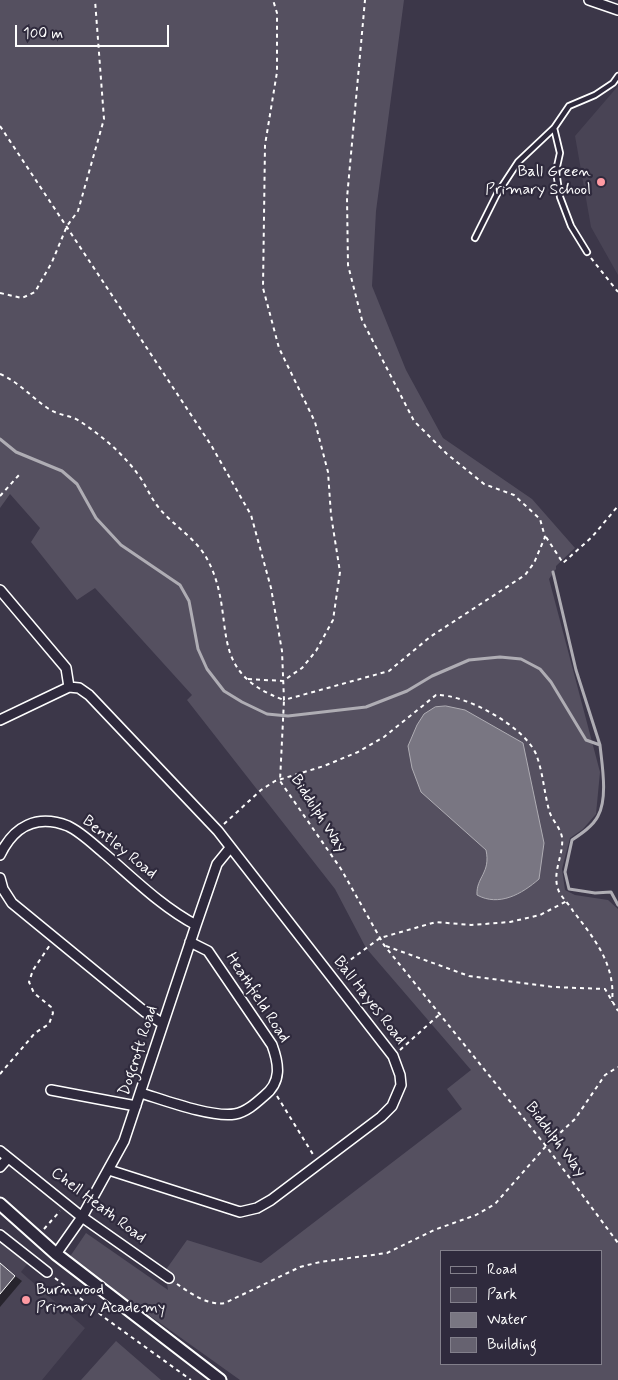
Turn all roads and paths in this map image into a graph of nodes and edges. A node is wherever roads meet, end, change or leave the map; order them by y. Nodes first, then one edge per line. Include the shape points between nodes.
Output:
1 (95, 0) edge
2 (273, 0) edge
3 (365, 0) edge
4 (589, 0) edge
5 (618, 10) edge
6 (618, 76) edge
7 (0, 126) edge
8 (554, 128) junction
9 (67, 226) junction
10 (475, 238) dead end
11 (587, 252) joint
12 (618, 292) edge
13 (0, 293) edge
14 (0, 374) edge
15 (19, 475) dead end
16 (0, 496) edge
17 (618, 506) edge
18 (545, 536) junction
19 (0, 590) edge
20 (246, 679) junction
21 (284, 681) junction
22 (69, 687) junction
23 (284, 700) junction
24 (0, 720) edge
25 (280, 781) junction
26 (218, 831) junction
27 (230, 848) junction
28 (0, 855) edge
29 (0, 878) edge
30 (567, 902) junction
31 (196, 925) junction
32 (380, 938) junction
33 (55, 939) junction
34 (190, 942) junction
35 (384, 945) junction
36 (330, 975) junction
37 (612, 1002) junction
38 (618, 1011) edge
39 (441, 1013) junction
40 (164, 1024) junction
41 (393, 1056) junction
42 (618, 1067) edge
43 (0, 1074) edge
44 (51, 1090) dead end
45 (272, 1090) junction
46 (141, 1093) junction
47 (136, 1106) junction
48 (546, 1146) junction
49 (0, 1151) edge
50 (8, 1158) junction
51 (318, 1164) junction
52 (0, 1167) edge
53 (109, 1170) junction
54 (0, 1204) edge
55 (82, 1217) junction
56 (0, 1235) edge
57 (618, 1243) edge
58 (56, 1254) junction
59 (47, 1272) joint
60 (169, 1278) joint
61 (191, 1380) edge
62 (220, 1380) edge

1 - 9 path via 104,119 78,211
2 - 21 path via 277,14 277,72 265,145 264,288 279,348 315,422 328,472 340,572 333,620 311,657
3 - 18 path via 347,198 348,265 362,320 414,421 484,484 514,495 530,508 540,519
4 - 5 street
6 - 8 lane via 596,95 569,106
7 - 9 path, Biddulph Way
8 - 10 lane via 518,162 497,194
8 - 11 lane via 560,153 556,171 560,197 571,226
9 - 13 path via 35,292 22,298
9 - 21 path, Biddulph Way via 211,445 251,515 271,588
11 - 12 path
14 - 20 path via 51,411 78,420 110,443 137,473 159,507 205,556 222,604 226,644
15 - 16 path
17 - 18 path via 592,537 563,563
18 - 23 path via 534,563 525,575 430,636 389,671
19 - 22 street via 66,668
20 - 21 path
20 - 23 path via 261,691
21 - 23 path, Biddulph Way
22 - 24 street
22 - 26 street, Ball Hayes Road via 79,688 89,695
23 - 25 path, Biddulph Way
25 - 26 path via 261,790
25 - 30 path via 358,752 384,737 436,694 446,694 493,713 519,731 536,755 549,812 561,834 556,873 558,890
25 - 32 path, Biddulph Way via 341,869
26 - 27 street, Ball Hayes Road
27 - 31 street, Dogcroft Road via 217,864
27 - 36 street, Ball Hayes Road
28 - 31 street, Bentley Road via 7,841 27,824 42,820 69,826 174,913
29 - 33 street via 12,903
30 - 32 path via 540,915 510,922 471,925 436,922
30 - 37 path via 605,955 613,991
31 - 34 street, Dogcroft Road
32 - 35 path, Biddulph Way
32 - 36 path
33 - 40 street
33 - 43 path via 44,951 29,982 34,993 50,1007 53,1014 49,1024 35,1034
34 - 40 street, Dogcroft Road
34 - 45 street, Heathfield Road via 208,951 272,1045 279,1070
35 - 37 path via 469,976 553,987 605,989
35 - 39 path, Biddulph Way
36 - 41 street, Ball Hayes Road
37 - 38 path
39 - 41 path
39 - 48 path, Biddulph Way
40 - 46 street, Dogcroft Road
41 - 51 street, Ball Hayes Road via 400,1086 392,1106
42 - 48 path via 605,1075 580,1112
44 - 47 street
45 - 46 street via 249,1108 235,1114 220,1114
45 - 51 path
46 - 47 street, Dogcroft Road
47 - 53 street, Dogcroft Road via 124,1141
48 - 57 path, Biddulph Way
48 - 60 path via 506,1193 486,1210 387,1253 300,1267 233,1301 220,1304 190,1293
49 - 50 street, Chell Heath Road
50 - 52 street
50 - 55 street, Chell Heath Road
51 - 53 street, Ball Hayes Road via 271,1200 258,1208 240,1212
53 - 55 street, Dogcroft Road
54 - 58 street
55 - 58 street, Dogcroft Road
55 - 60 street, Chell Heath Road
56 - 59 street
58 - 62 street
59 - 61 path

